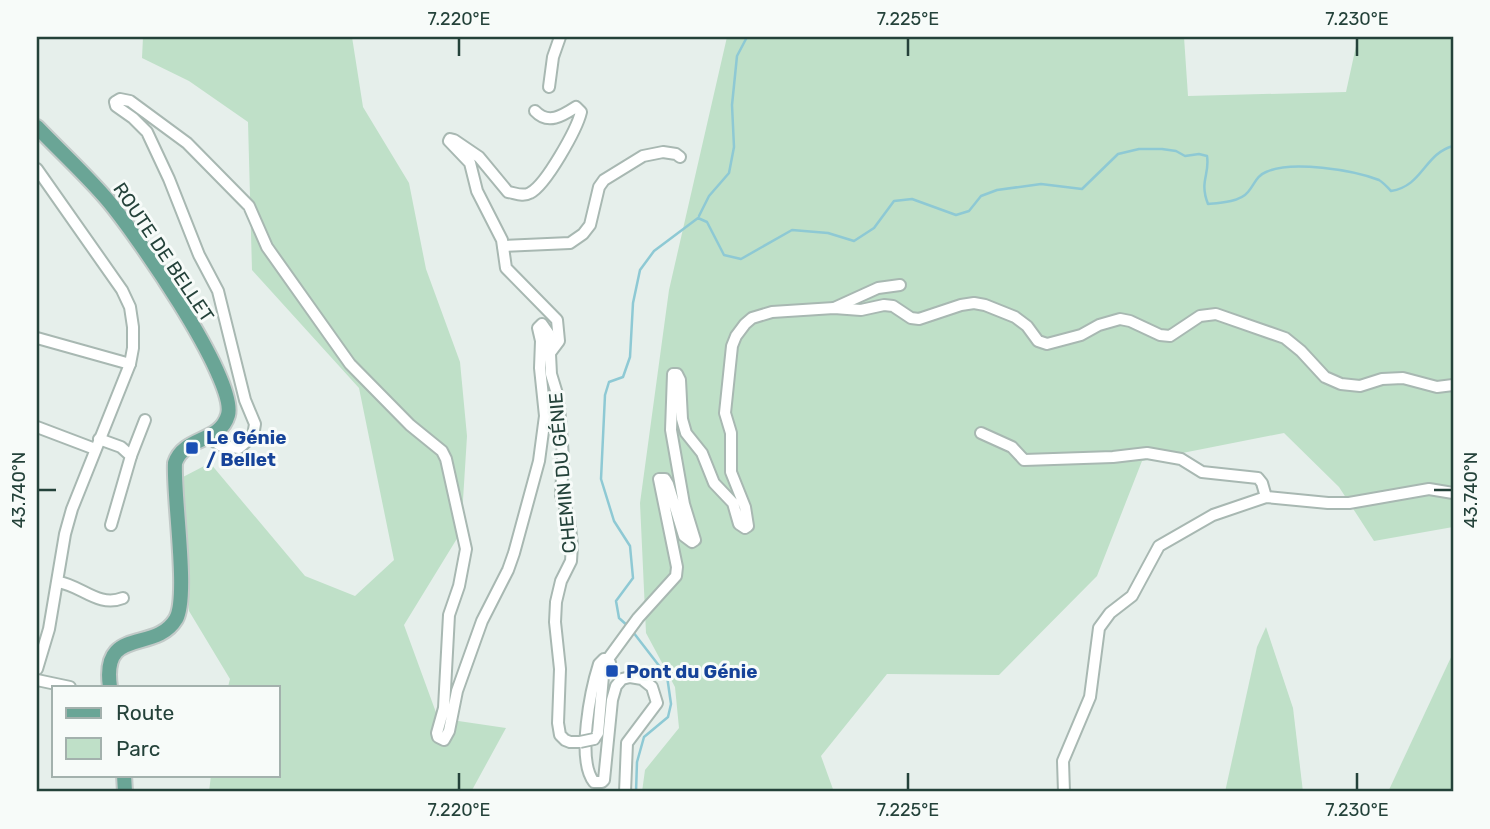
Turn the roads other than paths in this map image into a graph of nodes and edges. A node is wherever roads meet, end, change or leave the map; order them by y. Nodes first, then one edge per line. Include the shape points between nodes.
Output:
1 (560, 37) edge
2 (550, 87) dead end
3 (535, 111) dead end
4 (37, 127) edge
5 (680, 157) dead end
6 (37, 169) edge
7 (503, 246) junction
8 (900, 285) dead end
9 (834, 308) junction
10 (37, 338) edge
11 (550, 353) junction
12 (130, 364) junction
13 (1453, 385) edge
14 (145, 420) dead end
15 (37, 427) edge
16 (981, 433) dead end
17 (208, 437) junction
18 (97, 444) junction
19 (131, 456) junction
20 (1453, 493) edge
21 (1266, 497) junction
22 (111, 525) dead end
23 (58, 582) junction
24 (123, 598) dead end
25 (608, 659) junction
26 (37, 669) edge
27 (37, 680) edge
28 (65, 686) edge
29 (110, 686) edge
30 (625, 792) edge
31 (1064, 792) edge

1 - 2 street
3 - 7 street via 550,120 576,107 581,112 561,154 531,193 508,192 479,157 449,141 470,163 477,191
4 - 17 main road, ROUTE DE BELLET via 105,197 194,327 228,405 224,423
5 - 7 street via 663,152 643,156 604,180 590,225 570,243
6 - 12 street via 126,297 133,327
7 - 11 street via 506,268 557,320 559,341
8 - 9 street
9 - 13 street, CHEMIN DU GÉNIE via 893,306 919,319 961,305 985,305 1015,317 1038,341 1047,344 1120,319 1170,336 1192,319 1216,314 1285,338 1325,377 1341,384 1360,386 1403,378 1437,387
9 - 25 street, CHEMIN DU GÉNIE via 761,314 736,336 725,413 731,433 731,472 749,523 745,528 686,433 679,376 671,376 671,429 684,504 696,537 692,542 684,537 668,484 659,479 676,576
10 - 12 street
11 - 17 street, CHEMIN DU GÉNIE via 549,334 542,324 538,328 545,416 539,461 508,570 482,621 444,740 437,733 444,708 449,615 466,549 442,451 350,364 267,247 249,206 229,183 187,143 130,101 120,99 116,106 147,132 218,291 255,424 253,436 239,448 220,446
11 - 25 street, CHEMIN DU GÉNIE, bridge via 563,449 561,495 572,545 555,622 560,669 558,723 560,735 570,743 594,739 598,733
12 - 18 street
14 - 19 street
15 - 18 street
16 - 21 street via 1012,447 1024,460 1147,453 1181,459 1202,472 1258,478
17 - 29 main road, ROUTE DE BELLET via 183,449 175,463 179,612 164,630 116,651 110,660
18 - 19 street via 121,446
18 - 23 street via 65,534
19 - 22 street
20 - 21 street via 1429,489 1349,503
21 - 31 street via 1213,515 1159,546 1132,596 1099,628 1090,697 1063,761
23 - 24 street via 76,586 94,598
23 - 26 street
25 - 30 street via 599,664 589,712 586,756 594,782 604,780 616,686 622,679 636,678 648,682 656,696 654,708 627,743
27 - 28 street

